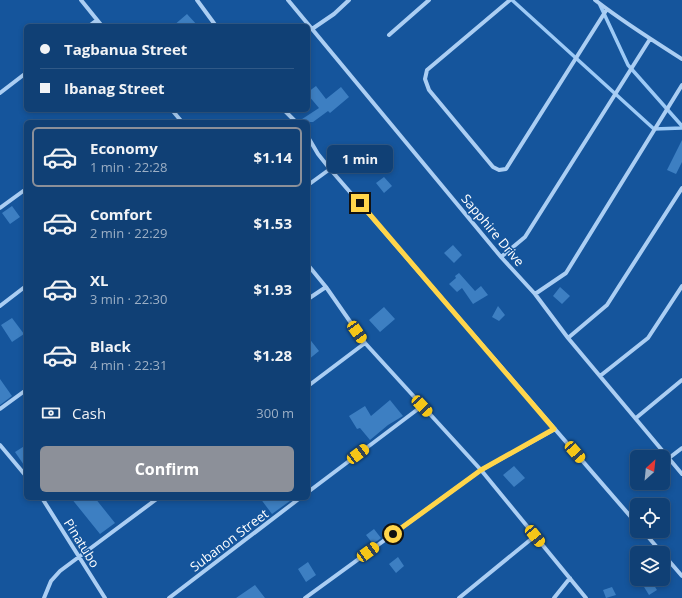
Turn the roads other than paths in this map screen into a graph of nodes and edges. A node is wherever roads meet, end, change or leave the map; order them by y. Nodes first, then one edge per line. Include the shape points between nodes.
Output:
1 (81, 0) edge
2 (197, 0) edge
3 (288, 0) edge
4 (349, 0) edge
5 (429, 0) edge
6 (510, 0) edge
7 (595, 0) edge
8 (607, 9) junction
9 (97, 20) junction
10 (92, 24) edge
11 (100, 24) edge
12 (215, 24) edge
13 (308, 24) edge
14 (310, 27) edge
15 (312, 29) junction
16 (389, 35) dead end
17 (650, 39) junction
18 (682, 59) edge
19 (24, 75) edge
20 (682, 85) edge
21 (0, 93) edge
22 (174, 112) edge
23 (286, 112) edge
24 (180, 120) edge
25 (294, 120) edge
26 (310, 140) edge
27 (330, 169) junction
28 (310, 184) edge
29 (682, 188) edge
30 (24, 190) edge
31 (0, 208) edge
32 (501, 257) junction
33 (310, 267) edge
34 (682, 286) edge
35 (326, 287) junction
36 (24, 288) edge
37 (535, 294) junction
38 (310, 298) edge
39 (0, 306) edge
40 (568, 338) junction
41 (365, 343) junction
42 (600, 376) junction
43 (682, 380) edge
44 (310, 384) edge
45 (24, 391) edge
46 (422, 406) junction
47 (0, 409) edge
48 (636, 418) junction
49 (554, 429) junction
50 (0, 446) edge
51 (682, 448) edge
52 (662, 450) edge
53 (670, 457) edge
54 (670, 459) edge
55 (481, 470) junction
56 (24, 474) edge
57 (682, 474) edge
58 (310, 490) edge
59 (43, 500) edge
60 (155, 500) edge
61 (297, 500) edge
62 (630, 516) edge
63 (535, 536) junction
64 (649, 538) edge
65 (657, 546) edge
66 (79, 557) junction
67 (670, 561) edge
68 (682, 576) edge
69 (570, 578) junction
70 (44, 598) edge
71 (106, 598) edge
72 (169, 598) edge
73 (305, 598) edge
74 (459, 598) edge
75 (554, 598) edge
76 (586, 598) edge

1 - 9 street
2 - 12 street
3 - 13 street, Sapphire Drive
4 - 15 street
5 - 16 street
6 - 8 street via 427,70 425,79 428,90 493,167 499,170 506,169
7 - 8 street
8 - 17 street
9 - 10 street
9 - 11 street
14 - 15 street, Sapphire Drive
15 - 32 street, Sapphire Drive
17 - 18 street
17 - 32 street via 525,236
19 - 21 street
20 - 37 street via 566,273
22 - 24 street
23 - 25 street
26 - 27 street
27 - 28 street
27 - 49 street
29 - 40 street via 607,305
30 - 31 street
32 - 37 street, Sapphire Drive
33 - 35 street
34 - 42 street via 648,338
35 - 38 street
35 - 41 street
36 - 39 street
37 - 40 street, Sapphire Drive
40 - 42 street, Sapphire Drive
41 - 44 street
41 - 46 street
42 - 48 street, Sapphire Drive
43 - 48 street
45 - 47 street
46 - 55 street
46 - 58 street
48 - 52 street, Sapphire Drive
49 - 55 street
49 - 62 street
50 - 56 street
51 - 53 street
54 - 57 street, Sapphire Drive
55 - 63 street
55 - 73 street
59 - 66 street, Pinatubo
60 - 66 street
61 - 72 street, Subanon Street
63 - 69 street
63 - 74 street
64 - 65 street
66 - 70 street via 51,581
66 - 71 street, Pinatubo
67 - 68 street
69 - 75 street
69 - 76 street

